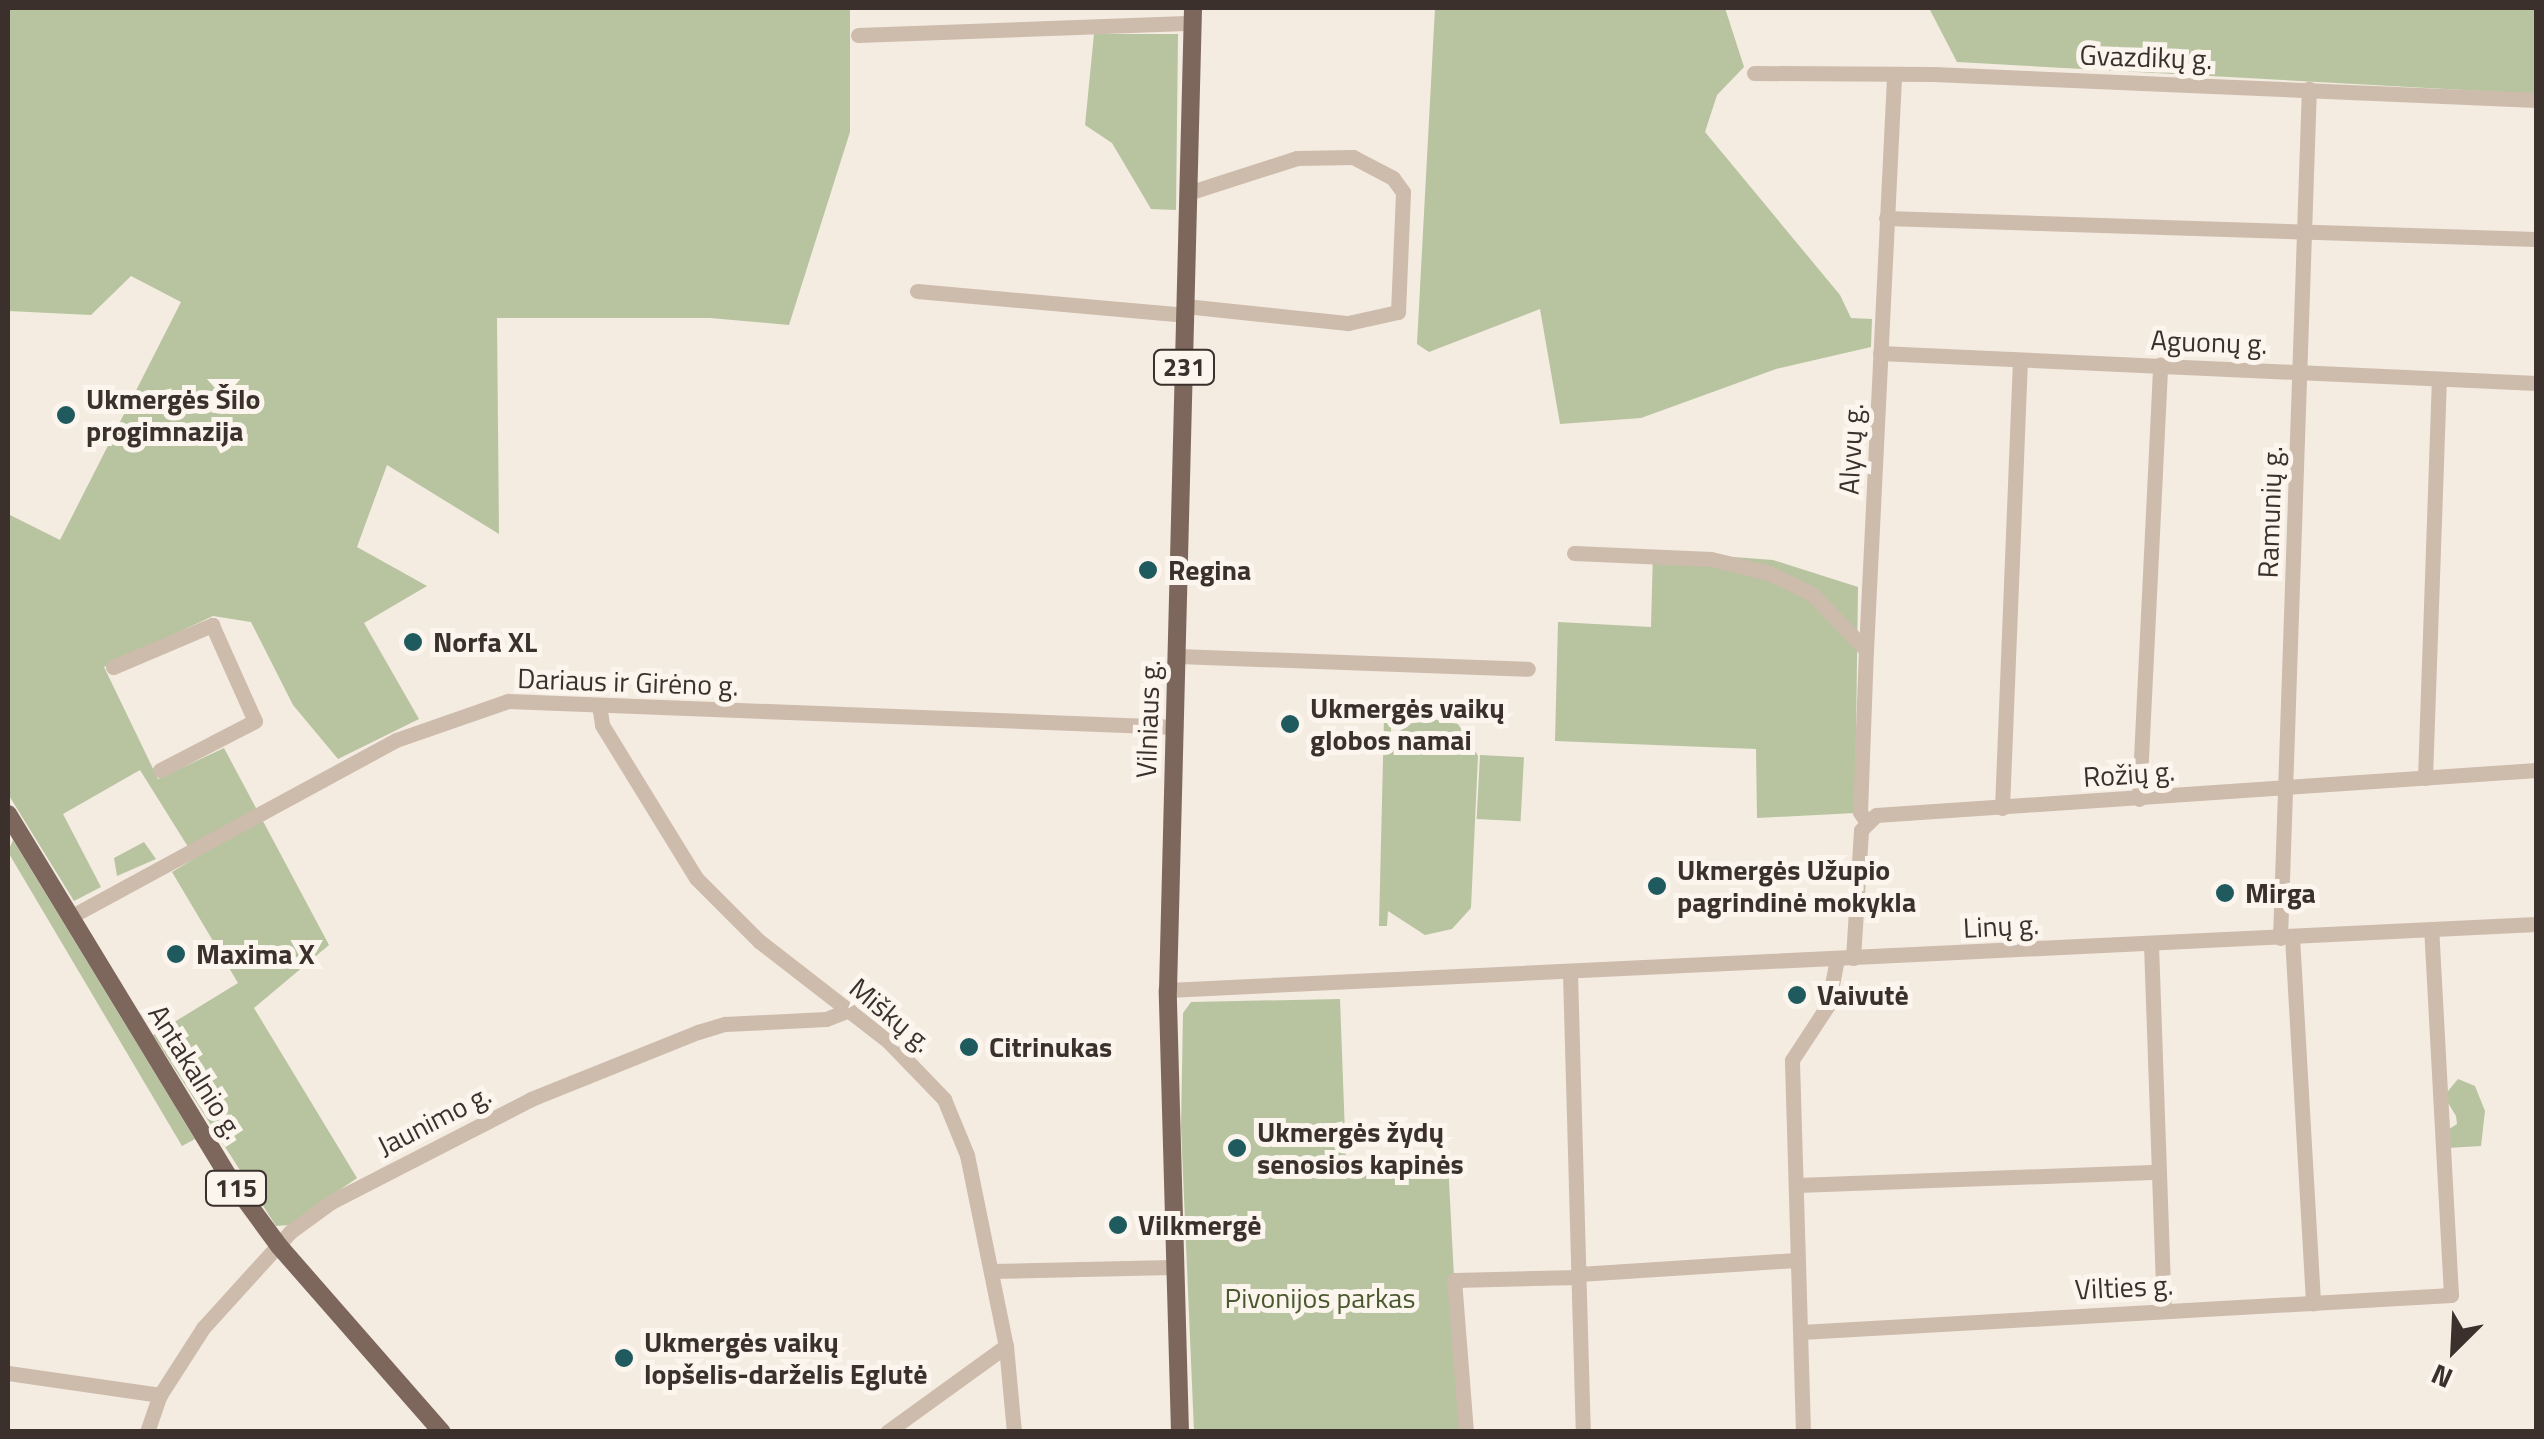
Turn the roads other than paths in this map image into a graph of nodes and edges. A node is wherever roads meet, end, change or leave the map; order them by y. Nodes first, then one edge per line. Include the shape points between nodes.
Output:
1 (1193, 15) edge
2 (858, 35) dead end
3 (1754, 73) dead end
4 (1894, 78) junction
5 (2309, 88) junction
6 (2536, 100) edge
7 (1188, 192) junction
8 (1886, 218) junction
9 (2308, 232) junction
10 (2536, 239) edge
11 (917, 292) dead end
12 (1184, 310) junction
13 (1880, 353) junction
14 (2020, 362) junction
15 (2160, 365) junction
16 (2301, 370) junction
17 (2439, 378) junction
18 (2536, 382) edge
19 (1574, 553) dead end
20 (1866, 650) junction
21 (1178, 656) junction
22 (113, 668) dead end
23 (1528, 669) dead end
24 (599, 705) junction
25 (1175, 727) junction
26 (160, 770) dead end
27 (2536, 770) edge
28 (2426, 778) junction
29 (2283, 788) junction
30 (2139, 799) junction
31 (2002, 808) junction
32 (8, 814) edge
33 (1866, 821) junction
34 (70, 916) junction
35 (2536, 924) edge
36 (2431, 930) junction
37 (2286, 937) junction
38 (2151, 944) junction
39 (1845, 959) junction
40 (1570, 973) junction
41 (1168, 990) junction
42 (848, 1010) junction
43 (2158, 1172) junction
44 (1796, 1186) junction
45 (279, 1246) junction
46 (1797, 1260) junction
47 (1172, 1266) junction
48 (992, 1271) junction
49 (1579, 1275) junction
50 (2312, 1303) junction
51 (2164, 1310) junction
52 (1801, 1332) junction
53 (1006, 1346) junction
54 (8, 1373) edge
55 (160, 1395) junction
56 (147, 1432) edge
57 (442, 1432) edge
58 (886, 1432) edge
59 (1014, 1432) edge
60 (1180, 1432) edge
61 (1466, 1432) edge
62 (1583, 1432) edge
63 (1803, 1432) edge

1 - 2 street
1 - 7 main road, Vilniaus g. / 231
3 - 4 street, Gvazdikų g.
4 - 5 street, Gvazdikų g.
4 - 8 street, Alyvų g.
5 - 6 street, Gvazdikų g.
5 - 9 street, Ramunių g.
7 - 12 main road, Vilniaus g. / 231
7 - 12 street via 1296,158 1353,157 1392,178 1403,192 1398,312 1348,323
8 - 9 street
8 - 13 street, Alyvų g.
9 - 10 street
9 - 16 street, Ramunių g.
11 - 12 street
12 - 21 main road, Vilniaus g. / 231
13 - 14 street, Aguonų g.
13 - 20 street, Alyvų g.
14 - 15 street, Aguonų g.
14 - 31 street
15 - 16 street, Aguonų g.
15 - 30 street
16 - 17 street, Aguonų g.
16 - 29 street, Ramunių g.
17 - 18 street, Aguonų g.
17 - 28 street
19 - 20 street via 1711,560 1769,572 1812,594
20 - 33 street, Alyvų g. via 1860,812
21 - 23 street
21 - 25 main road, Vilniaus g. / 231
22 - 26 street via 212,625 255,721
24 - 25 street, Dariaus ir Girėno g.
24 - 34 street, Dariaus ir Girėno g. via 524,698 429,724
24 - 42 street, Miškų g. via 602,725 696,878 737,922
25 - 41 main road, Vilniaus g. / 231
27 - 28 street, Rožių g.
28 - 29 street, Rožių g.
29 - 30 street, Rožių g.
29 - 37 street, Ramunių g.
30 - 31 street, Rožių g.
31 - 33 street, Rožių g.
32 - 34 main road, Antakalnio g. / 115
33 - 39 street
34 - 45 main road, Antakalnio g. / 115 via 226,1174
35 - 36 street, Linų g.
36 - 37 street, Linų g.
36 - 50 street, Vilties g. via 2451,1295
37 - 38 street, Linų g.
37 - 50 street, Ramunių g.
38 - 39 street, Linų g.
38 - 43 street
39 - 40 street, Linų g.
39 - 44 street via 1828,1005 1792,1060
40 - 41 street, Linų g.
40 - 49 street
41 - 47 main road, Vilniaus g. / 231
42 - 45 street, Jaunimo g. via 826,1018 725,1024 531,1099 332,1202
42 - 48 street, Miškų g. via 909,1060 949,1109 967,1155
43 - 44 street
43 - 51 street
44 - 46 street
45 - 55 street, Jaunimo g. via 203,1328
45 - 57 main road, Antakalnio g. / 115
46 - 49 street
46 - 52 street
47 - 48 street
47 - 60 main road, Vilniaus g. / 231
48 - 53 street, Miškų g.
49 - 61 street via 1454,1280
49 - 62 street
50 - 51 street, Vilties g.
51 - 52 street, Vilties g.
52 - 63 street
53 - 58 street
53 - 59 street, Miškų g.
54 - 55 street
55 - 56 street, Jaunimo g.

